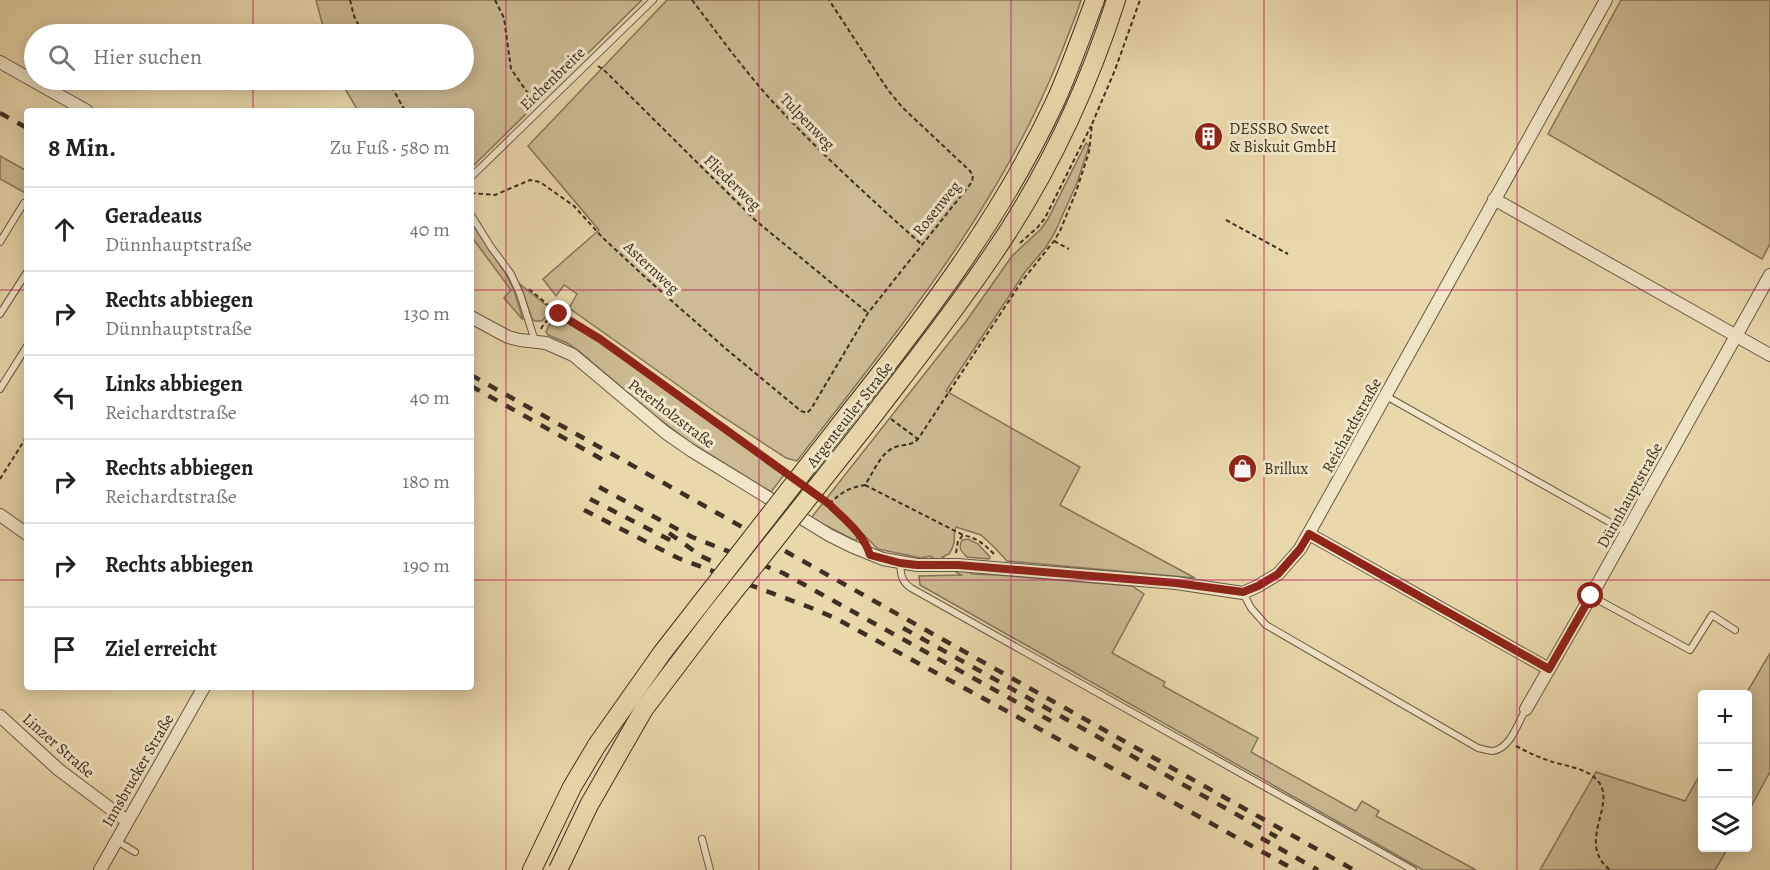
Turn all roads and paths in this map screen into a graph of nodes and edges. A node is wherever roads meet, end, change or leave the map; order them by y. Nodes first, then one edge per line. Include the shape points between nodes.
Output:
1 (350, 0) edge
2 (495, 0) edge
3 (652, 0) edge
4 (692, 0) edge
5 (829, 0) edge
6 (1095, 0) edge
7 (1116, 0) edge
8 (1140, 0) edge
9 (1606, 0) edge
10 (358, 24) edge
11 (589, 60) junction
12 (0, 62) edge
13 (24, 76) edge
14 (50, 90) edge
15 (393, 90) edge
16 (82, 108) edge
17 (403, 108) edge
18 (540, 108) junction
19 (474, 174) edge
20 (474, 193) edge
21 (1494, 199) junction
22 (24, 203) dead end
23 (474, 219) edge
24 (1226, 220) dead end
25 (1054, 241) junction
26 (0, 242) edge
27 (922, 244) junction
28 (1069, 249) dead end
29 (1288, 254) dead end
30 (511, 274) junction
31 (1770, 275) edge
32 (24, 277) edge
33 (868, 313) junction
34 (0, 314) edge
35 (559, 314) junction
36 (474, 319) edge
37 (1736, 335) junction
38 (535, 341) junction
39 (24, 351) edge
40 (1770, 354) edge
41 (0, 389) edge
42 (1386, 396) junction
43 (807, 413) joint
44 (887, 417) dead end
45 (918, 440) junction
46 (24, 441) edge
47 (791, 476) dead end
48 (0, 479) edge
49 (865, 485) junction
50 (0, 515) edge
51 (24, 532) edge
52 (1627, 532) junction
53 (1309, 534) junction
54 (963, 535) junction
55 (870, 555) junction
56 (900, 563) junction
57 (958, 565) junction
58 (998, 568) junction
59 (1243, 592) junction
60 (1591, 596) junction
61 (1735, 630) dead end
62 (1549, 669) junction
63 (202, 690) edge
64 (1526, 709) joint
65 (0, 716) edge
66 (1508, 741) junction
67 (127, 820) junction
68 (702, 839) dead end
69 (116, 841) junction
70 (135, 852) dead end
71 (100, 870) edge
72 (532, 870) edge
73 (558, 870) edge
74 (710, 870) edge
75 (1413, 870) edge
76 (1610, 870) edge

1 - 10 path
2 - 18 path via 504,18 511,69
3 - 11 lane, Eichenbreite
4 - 27 path, Tulpenweg via 794,125
5 - 27 path, Rosenweg via 903,108 973,176
6 - 72 main road, Argenteuiler Straße, bridge via 1055,102 1022,167 961,267 624,704 572,787
7 - 73 main road, Argenteuiler Straße, bridge via 1082,90 1053,152 992,256 866,425 644,709 589,805
8 - 25 path via 1092,124 1089,152 1076,192
9 - 21 street, Reichardtstraße
11 - 18 lane, Eichenbreite
11 - 33 path, Fliederweg via 603,69 755,220
12 - 13 street
14 - 16 street
15 - 17 path
18 - 19 lane, Eichenbreite
20 - 43 path, Asternweg via 495,195 530,180 540,182 574,206 639,272 725,348
21 - 37 street
21 - 42 street, Reichardtstraße
22 - 26 lane
23 - 30 lane
24 - 29 path
25 - 28 path
25 - 45 path via 1022,281
27 - 33 path, Rosenweg
30 - 35 path
30 - 38 lane
31 - 37 street, Dünnhauptstraße
32 - 34 lane
33 - 43 path, Rosenweg
35 - 38 path via 547,320
35 - 47 path
36 - 38 street, Peterholzstraße via 508,337
37 - 40 street
37 - 52 street, Dünnhauptstraße
38 - 55 street, Peterholzstraße via 573,355 666,433 788,510
39 - 41 lane
42 - 52 lane
42 - 53 street, Reichardtstraße
44 - 45 path
45 - 49 path via 888,451
46 - 48 path
49 - 54 path
49 - 55 path via 841,492 829,504 868,546
50 - 51 street
52 - 60 street, Dünnhauptstraße
53 - 59 street, Reichardtstraße via 1278,574
53 - 62 street
54 - 57 path via 956,547
54 - 58 path via 985,544 998,561
55 - 56 street
56 - 57 street
56 - 75 lane via 901,578 911,588
57 - 58 street
58 - 59 street
59 - 66 lane via 1266,625 1478,748 1492,751
60 - 61 lane via 1690,650 1712,615
60 - 62 street, Dünnhauptstraße
62 - 64 street, Dünnhauptstraße
63 - 67 street, Innsbrucker Straße
64 - 66 lane
65 - 67 street, Linzer Straße via 59,770
66 - 76 path via 1596,778 1604,797 1596,842 1601,860
67 - 69 street, Innsbrucker Straße
68 - 74 lane
69 - 70 lane
69 - 71 street, Innsbrucker Straße

